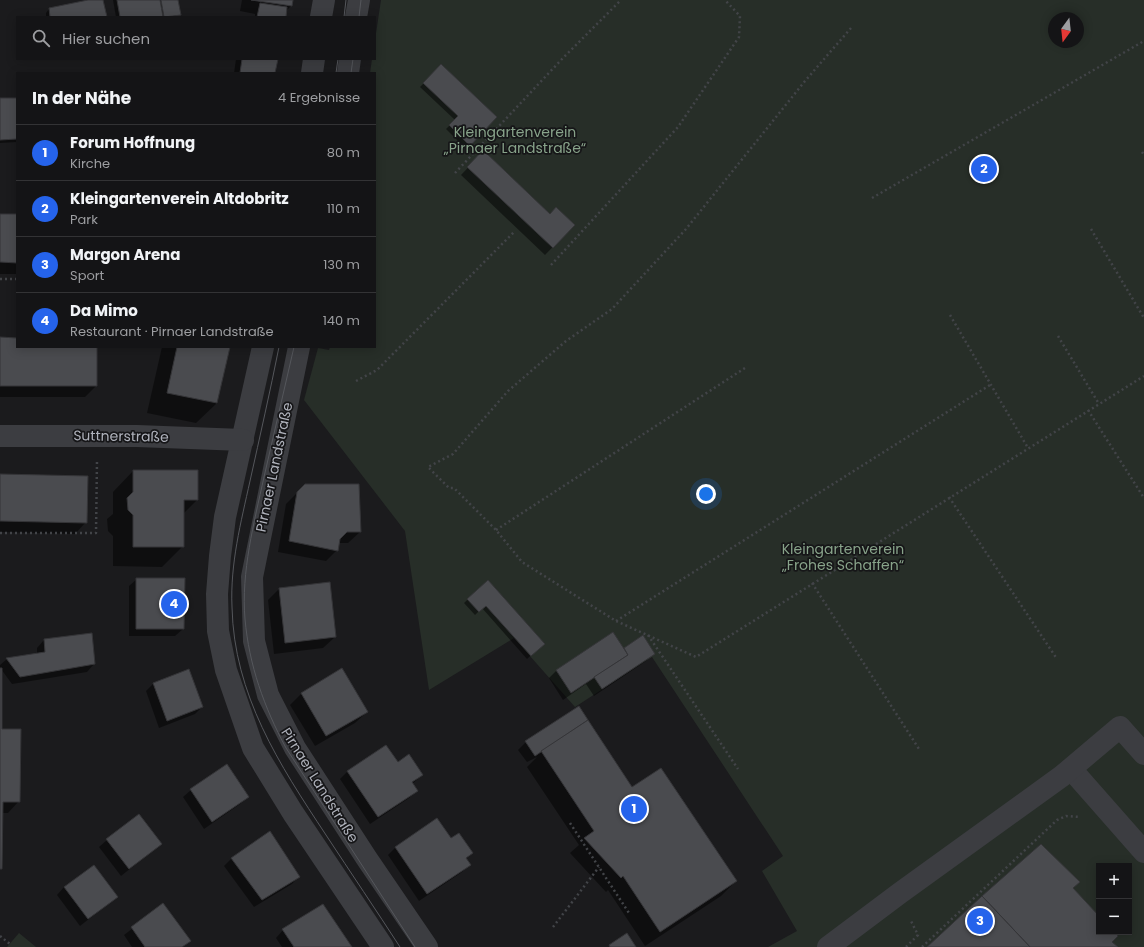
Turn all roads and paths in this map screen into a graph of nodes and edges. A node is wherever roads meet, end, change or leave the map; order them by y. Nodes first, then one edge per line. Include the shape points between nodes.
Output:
1 (324, 0) edge
2 (359, 0) edge
3 (621, 0) edge
4 (725, 0) edge
5 (321, 16) edge
6 (356, 16) edge
7 (851, 28) dead end
8 (1144, 41) edge
9 (314, 60) edge
10 (350, 60) edge
11 (312, 72) edge
12 (348, 72) edge
13 (1142, 152) dead end
14 (1144, 155) edge
15 (455, 172) dead end
16 (872, 198) dead end
17 (1091, 229) dead end
18 (515, 231) dead end
19 (551, 265) dead end
20 (0, 279) edge
21 (16, 279) edge
22 (950, 315) dead end
23 (1144, 318) edge
24 (1058, 336) dead end
25 (263, 348) edge
26 (299, 348) edge
27 (746, 368) dead end
28 (1144, 376) edge
29 (356, 381) dead end
30 (990, 385) junction
31 (1099, 404) junction
32 (1088, 410) junction
33 (0, 436) edge
34 (97, 436) junction
35 (243, 440) junction
36 (1028, 448) junction
37 (949, 497) junction
38 (1144, 498) edge
39 (496, 530) junction
40 (0, 533) edge
41 (812, 583) junction
42 (616, 621) junction
43 (648, 635) junction
44 (1057, 659) dead end
45 (919, 749) dead end
46 (1144, 754) edge
47 (738, 769) dead end
48 (1071, 769) junction
49 (1083, 818) dead end
50 (570, 823) dead end
51 (1144, 852) edge
52 (599, 867) junction
53 (629, 913) dead end
54 (910, 919) dead end
55 (553, 927) dead end
56 (0, 936) edge
57 (10, 944) dead end
58 (383, 947) edge
59 (427, 947) edge
60 (828, 947) edge
61 (906, 947) edge
62 (922, 947) edge

1 - 5 street
2 - 6 street
3 - 15 path
4 - 19 path via 740,16 739,37 678,127
7 - 39 path via 686,229 612,309 566,340 508,391 453,454 428,467 449,488 454,488
8 - 16 path
9 - 11 street
10 - 12 street
13 - 14 path
17 - 23 path
18 - 29 path via 377,370
20 - 21 path
22 - 30 path
24 - 31 path
25 - 35 street
26 - 59 street, Pirnaer Landstraße via 252,577 254,641 268,695 295,748
27 - 39 path
28 - 31 path
30 - 36 path
30 - 42 path
31 - 32 path
32 - 36 path
32 - 38 path
33 - 34 street, Suttnerstraße
34 - 35 street, Suttnerstraße
34 - 40 path via 96,533
35 - 58 street via 225,517 217,594 218,631 226,670 253,748 293,813
36 - 37 path
37 - 41 path
37 - 44 path
39 - 42 path via 522,562
41 - 43 path via 696,657
41 - 45 path
42 - 43 path
43 - 47 path
46 - 48 street via 1120,727
48 - 51 street
48 - 60 street
49 - 62 path via 1066,816 1057,820
50 - 52 path
52 - 53 path
52 - 55 path
54 - 61 path via 918,935
56 - 57 path

